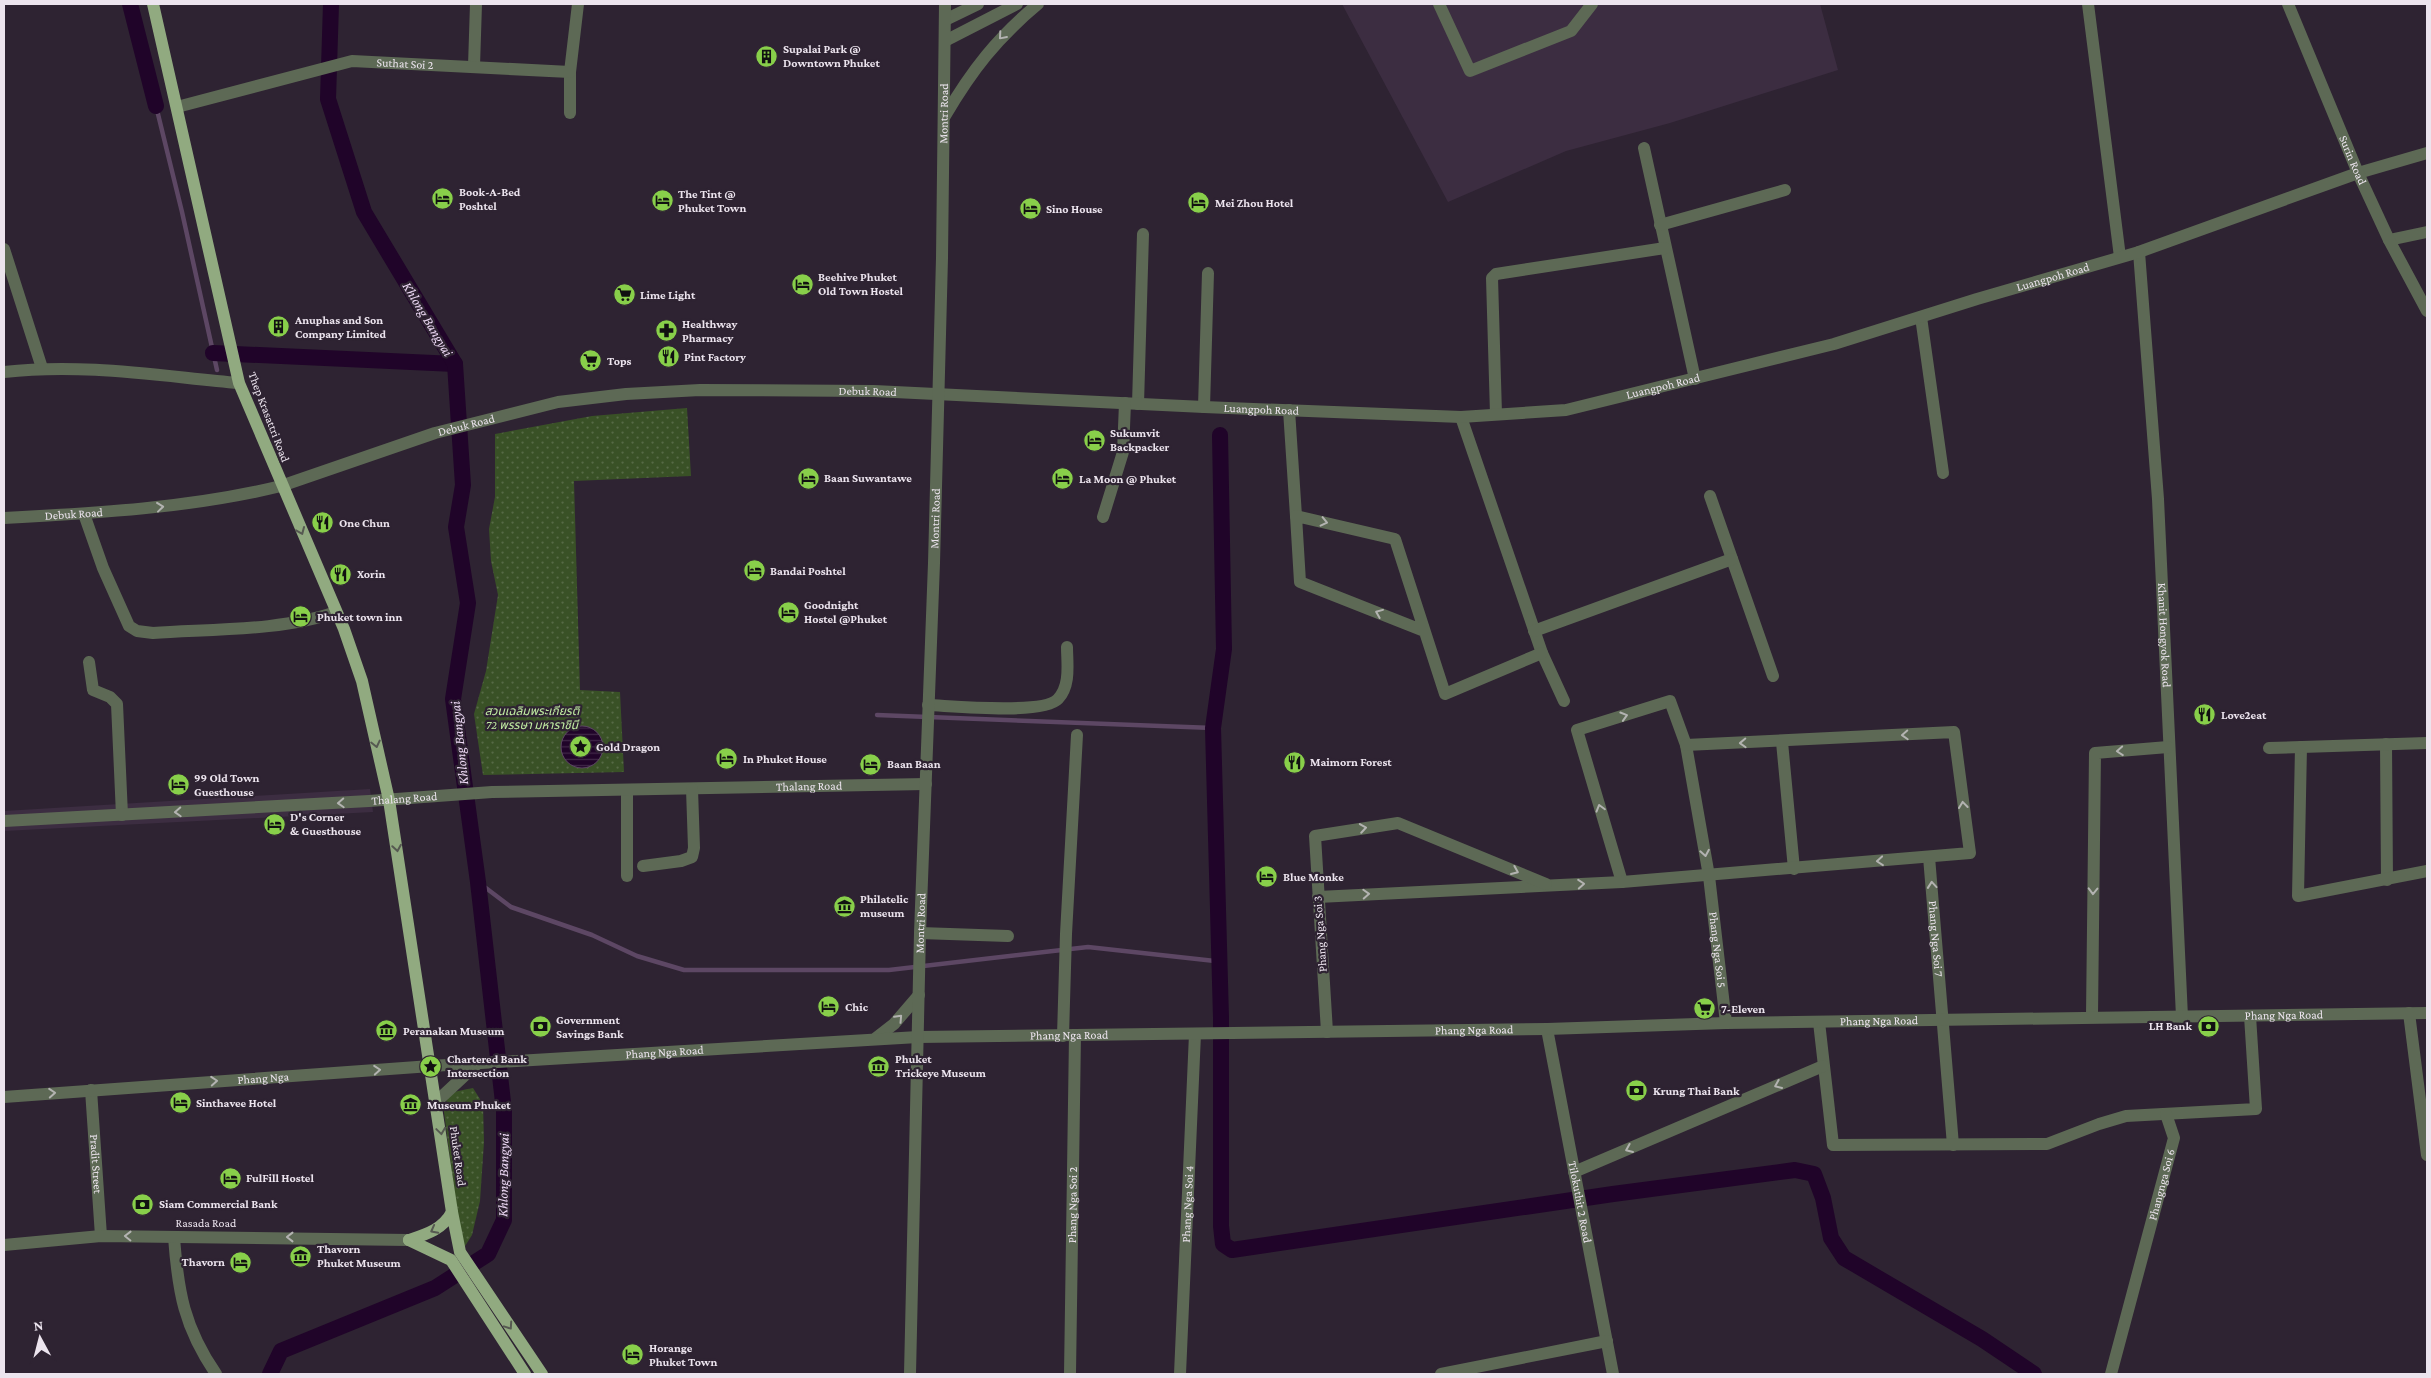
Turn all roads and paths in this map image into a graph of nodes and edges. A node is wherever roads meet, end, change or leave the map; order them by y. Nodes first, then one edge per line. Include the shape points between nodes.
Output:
1 (152, 4) edge
2 (476, 4) edge
3 (578, 4) edge
4 (945, 4) edge
5 (978, 4) edge
6 (1016, 4) edge
7 (1038, 4) edge
8 (1439, 4) edge
9 (1592, 4) edge
10 (2088, 4) edge
11 (2288, 4) edge
12 (945, 20) junction
13 (945, 41) junction
14 (474, 66) junction
15 (570, 72) junction
16 (177, 107) junction
17 (570, 113) dead end
18 (945, 116) junction
19 (1644, 148) dead end
20 (2427, 153) edge
21 (2358, 173) junction
22 (1785, 190) dead end
23 (1660, 225) junction
24 (2427, 232) edge
25 (1143, 234) dead end
26 (2389, 240) junction
27 (1665, 248) junction
28 (4, 249) edge
29 (2140, 252) junction
30 (2120, 257) junction
31 (1208, 272) dead end
32 (2427, 311) edge
33 (1922, 317) junction
34 (42, 368) junction
35 (4, 372) edge
36 (238, 377) junction
37 (1695, 379) junction
38 (938, 393) junction
39 (1125, 403) junction
40 (1138, 404) junction
41 (1204, 407) junction
42 (1289, 410) junction
43 (1496, 414) junction
44 (1461, 417) junction
45 (1943, 473) dead end
46 (282, 486) junction
47 (1710, 496) dead end
48 (84, 514) junction
49 (1296, 516) junction
50 (1103, 517) dead end
51 (4, 518) edge
52 (1732, 559) junction
53 (336, 612) junction
54 (1534, 631) junction
55 (1424, 632) junction
56 (1067, 647) dead end
57 (1542, 653) junction
58 (89, 662) dead end
59 (1773, 676) dead end
60 (1564, 701) dead end
61 (928, 706) junction
62 (1077, 735) dead end
63 (1782, 742) junction
64 (2427, 743) edge
65 (2386, 744) junction
66 (1686, 745) junction
67 (2168, 747) junction
68 (2300, 747) junction
69 (2269, 748) dead end
70 (926, 784) junction
71 (692, 788) junction
72 (627, 790) junction
73 (389, 800) junction
74 (122, 814) junction
75 (4, 821) edge
76 (1929, 857) junction
77 (644, 866) dead end
78 (1794, 869) junction
79 (2427, 872) edge
80 (627, 876) dead end
81 (1709, 876) junction
82 (2387, 880) junction
83 (1622, 882) junction
84 (1551, 886) junction
85 (1318, 897) junction
86 (920, 933) junction
87 (1008, 936) dead end
88 (919, 995) junction
89 (2409, 1013) junction
90 (2427, 1013) edge
91 (2092, 1016) junction
92 (2250, 1016) junction
93 (2182, 1017) junction
94 (1944, 1021) junction
95 (1819, 1022) junction
96 (1726, 1023) junction
97 (1547, 1029) junction
98 (1327, 1032) junction
99 (1195, 1034) junction
100 (1069, 1036) junction
101 (918, 1037) junction
102 (876, 1038) junction
103 (522, 1062) joint
104 (478, 1063) junction
105 (431, 1066) junction
106 (1823, 1066) junction
107 (91, 1090) junction
108 (4, 1097) edge
109 (436, 1102) junction
110 (2166, 1114) junction
111 (1953, 1145) junction
112 (2427, 1155) edge
113 (1574, 1172) junction
114 (452, 1212) junction
115 (100, 1236) junction
116 (174, 1237) junction
117 (409, 1240) junction
118 (4, 1245) edge
119 (456, 1256) junction
120 (477, 1289) junction
121 (1607, 1341) junction
122 (216, 1374) edge
123 (525, 1374) edge
124 (542, 1374) edge
125 (910, 1374) edge
126 (1070, 1374) edge
127 (1180, 1374) edge
128 (1441, 1374) edge
129 (1613, 1374) edge
130 (2111, 1374) edge

1 - 16 main road, Thep Krasattri Road
2 - 14 street
3 - 15 street
4 - 12 street, Montri Road
5 - 12 street
6 - 13 street
7 -> 18 street via 1010,28 967,78
8 - 9 street via 1470,71 1571,32
10 - 30 street
11 - 21 street, Surin Road
12 - 13 street, Montri Road
13 - 18 street, Montri Road
14 - 15 street, Suthat Soi 2
14 - 16 street, Suthat Soi 2 via 352,61
15 - 17 street
16 - 36 main road, Thep Krasattri Road
18 - 38 street, Montri Road
19 - 23 street
20 - 21 street, Luangpoh Road
21 - 26 street, Surin Road
21 - 29 street, Luangpoh Road
22 - 23 street
23 - 27 street
24 - 26 street
25 - 40 street
26 - 32 street, Surin Road
27 - 37 street
27 - 43 street via 1496,274 1492,278
28 - 34 street
29 - 30 street, Luangpoh Road
29 - 67 street, Khanit Hongyok Road via 2158,499
30 - 33 street, Luangpoh Road
31 - 41 street
33 - 37 street, Luangpoh Road via 1834,344
33 - 45 street
34 - 35 street
34 - 36 street
36 - 46 main road, Thep Krasattri Road
37 - 43 street, Luangpoh Road via 1566,410
38 - 39 street, Luangpoh Road
38 - 46 street, Debuk Road via 700,390 558,402 446,430
38 - 61 street, Montri Road
39 - 40 street, Luangpoh Road
39 - 50 street via 1123,452
40 - 41 street, Luangpoh Road
41 - 42 street, Luangpoh Road
42 - 44 street, Luangpoh Road
42 - 49 street
43 - 44 street, Luangpoh Road
44 - 54 street
48 -> 46 street, Debuk Road via 204,502
46 -> 53 main road, Thep Krasattri Road
47 - 52 street
48 - 51 street, Debuk Road
48 - 53 street via 124,617 137,631 153,633 283,623
49 -> 55 street via 1395,539
55 -> 49 street via 1300,582
52 - 54 street
52 - 59 street
53 -> 73 main road, Thep Krasattri Road via 362,681
54 - 57 street
55 - 57 street via 1445,694
56 - 61 street via 1065,687 1052,704 992,708
57 - 60 street
58 - 74 street via 93,690 110,697 117,704
61 - 70 street, Montri Road
62 - 100 street, Phang Nga Soi 2 via 1065,957
63 -> 66 street
76 -> 63 street via 1970,853 1954,732
63 - 78 street
64 - 65 street
65 - 68 street
65 - 82 street
66 -> 81 street, Phang Nga Soi 5
83 -> 66 street, Phang Nga Soi 5 via 1578,730 1670,701
67 -> 91 street via 2095,753
67 - 93 street, Khanit Hongyok Road
68 - 69 street
68 - 82 street via 2298,896
70 - 71 street, Thalang Road
70 - 86 street, Montri Road
71 - 72 street, Thalang Road
71 - 77 street via 692,857
72 - 73 street, Thalang Road via 492,792
72 - 80 street
73 -> 74 street, Thalang Road
73 -> 105 main road, Phuket Road
74 - 75 street, Thalang Road
76 -> 78 street
94 -> 76 street, Phang Nga Soi 7
78 - 81 street
79 - 82 street
81 - 83 street
81 - 96 street, Phang Nga Soi 5
84 -> 83 street
85 -> 84 street
85 -> 84 street, Phang Nga Soi 3 via 1315,836 1398,823
85 - 98 street, Phang Nga Soi 3
86 - 87 street
86 - 88 street, Montri Road
88 - 101 street, Montri Road
102 -> 88 street via 894,1024
89 - 90 street, Phang Nga Road
89 - 92 street, Phang Nga Road
89 - 112 street
91 - 93 street, Phang Nga Road
91 - 94 street, Phang Nga Road
92 - 93 street, Phang Nga Road
92 - 110 street via 2256,1109
94 - 95 street, Phang Nga Road
94 - 111 street, Phang Nga Soi 7
95 - 96 street, Phang Nga Road
95 - 106 street
96 - 97 street, Phang Nga Road
97 - 98 street, Phang Nga Road
97 - 113 street, Tilokuthit 2 Road
98 - 99 street, Phang Nga Road
99 - 100 street, Phang Nga Road
99 - 127 street, Phang Nga Soi 4
100 - 101 street, Phang Nga Road
100 - 126 street, Phang Nga Soi 2
101 - 102 street, Phang Nga Road
101 - 125 street, Montri Road
102 - 103 street, Phang Nga Road
103 - 104 street, Phang Nga
104 - 105 street, Phang Nga
104 - 109 street
107 -> 105 street, Phang Nga
105 - 109 main road, Phuket Road
106 - 111 street via 1833,1146
106 -> 113 street
108 -> 107 street, Phang Nga
107 - 115 street, Pradit Street
109 -> 114 main road, Phuket Road
110 - 111 street via 2126,1116 2047,1144
110 - 130 street, Phangnga Soi 6 via 2174,1138
113 - 121 street, Tilokuthit 2 Road
114 -> 117 main road, Rasada Road via 439,1228
114 - 119 main road, Phuket Road
116 -> 115 street, Rasada Road
115 - 118 street, Rasada Road
117 -> 116 street, Rasada Road
116 - 122 street via 186,1318
117 - 119 main road, Rasada Road
119 - 120 main road, Phuket Road
120 - 123 main road, Phuket Road
120 -> 124 main road, Phuket Road
121 - 128 street
121 - 129 street, Tilokuthit 2 Road

